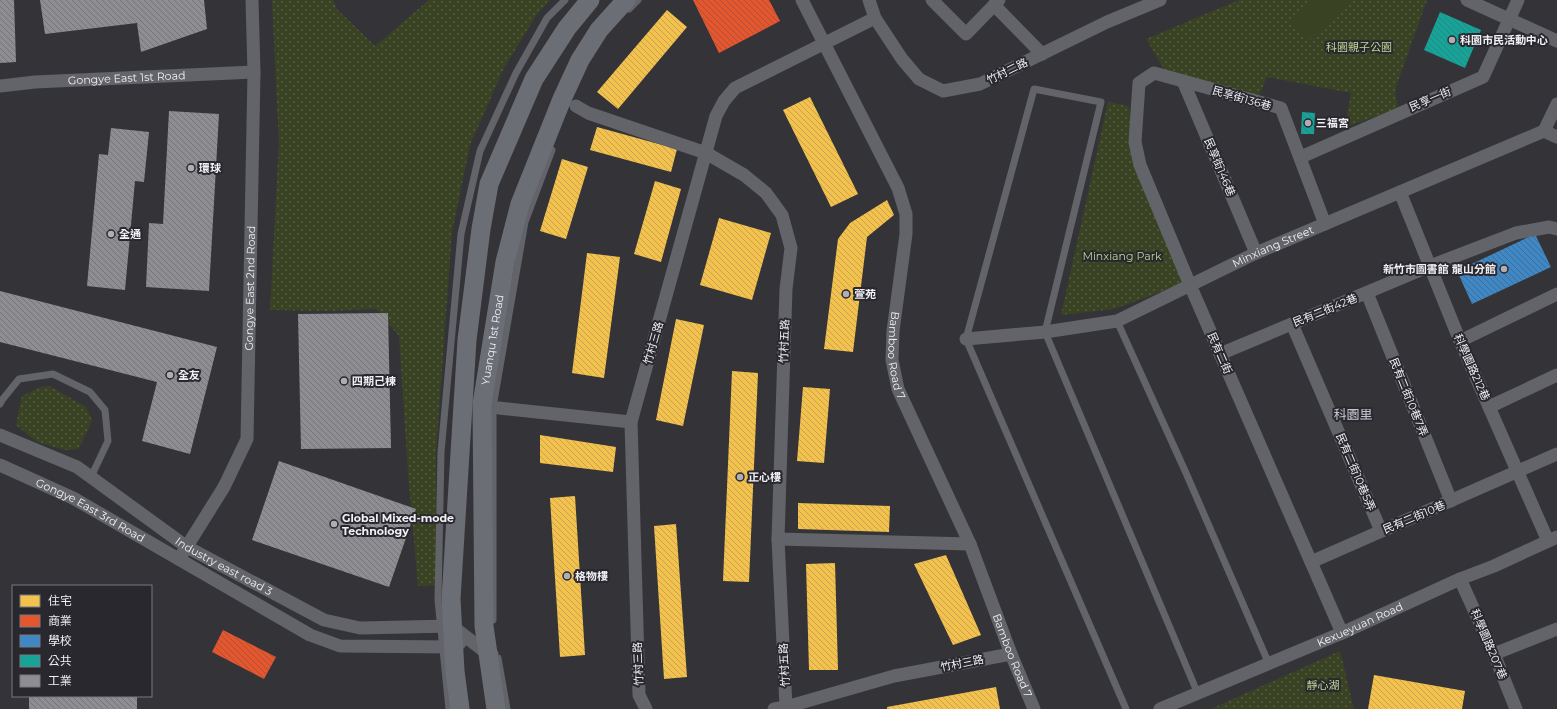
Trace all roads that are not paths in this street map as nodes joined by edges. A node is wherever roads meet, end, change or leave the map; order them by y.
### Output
1 (252, 0) edge
2 (565, 0) edge
3 (590, 0) edge
4 (638, 0) edge
5 (802, 0) edge
6 (869, 0) edge
7 (932, 0) edge
8 (1160, 0) edge
9 (1466, 0) edge
10 (1518, 0) edge
11 (997, 2) edge
12 (1143, 3) edge
13 (624, 8) edge
14 (875, 18) junction
15 (1509, 20) junction
16 (1557, 41) edge
17 (824, 44) junction
18 (595, 51) dead end
19 (1042, 54) junction
20 (254, 72) junction
21 (1154, 73) joint
22 (1183, 81) junction
23 (578, 84) dead end
24 (0, 86) edge
25 (1557, 104) edge
26 (576, 106) dead end
27 (1544, 131) junction
28 (1557, 137) edge
29 (555, 140) dead end
30 (706, 153) junction
31 (1300, 157) junction
32 (1400, 192) junction
33 (1325, 224) junction
34 (1557, 229) edge
35 (1256, 253) junction
36 (1430, 266) junction
37 (1190, 285) junction
38 (1367, 293) junction
39 (1557, 294) edge
40 (1117, 322) junction
41 (1292, 324) junction
42 (1045, 332) junction
43 (966, 338) junction
44 (1460, 341) junction
45 (1220, 354) junction
46 (1557, 375) edge
47 (0, 404) edge
48 (1489, 407) junction
49 (498, 408) dead end
50 (631, 422) junction
51 (0, 435) edge
52 (1557, 454) edge
53 (0, 465) edge
54 (1518, 472) junction
55 (91, 477) junction
56 (1451, 501) junction
57 (1381, 531) junction
58 (778, 539) junction
59 (1552, 539) edge
60 (970, 544) junction
61 (187, 547) junction
62 (179, 558) junction
63 (1311, 562) junction
64 (1460, 579) junction
65 (490, 622) junction
66 (446, 626) junction
67 (355, 627) junction
68 (1557, 629) edge
69 (1342, 633) junction
70 (454, 644) junction
71 (358, 646) junction
72 (494, 652) junction
73 (1011, 654) junction
74 (1494, 654) junction
75 (1269, 664) junction
76 (1198, 694) junction
77 (780, 708) edge
78 (449, 709) edge
79 (460, 709) edge
80 (496, 709) edge
81 (508, 709) edge
82 (646, 709) edge
83 (1034, 709) edge
84 (1126, 709) edge
85 (1160, 709) edge
86 (1516, 709) edge

1 - 20 street, Gongye East 2nd Road
2 - 66 lane, Yuanqu 1st Road
3 - 66 street, Yuanqu 1st Road
4 - 13 lane
5 - 17 street, Bamboo Road 7
6 - 14 street, 竹村二路
7 - 11 street
8 - 12 street, 竹村二路
9 - 15 street
10 - 15 street, 民享一街
11 - 19 street
12 - 19 street, 竹村二路
13 - 65 street, Yuanqu 1st Road
14 - 17 street, 竹村三路
14 - 19 street, 竹村二路
15 - 16 street
15 - 31 street, 民享一街
17 - 30 street, 竹村三路
17 - 60 street, Bamboo Road 7
18 - 23 lane
20 - 24 street, Gongye East 1st Road
20 - 61 street, Gongye East 2nd Road
21 - 22 street, 民享街136巷
21 - 37 street, 民有二街
22 - 31 street, 民享街136巷
22 - 35 street, 民享街146巷
25 - 27 street
26 - 30 street, 竹村五路
27 - 28 street
27 - 32 street, Minxiang Street
29 - 65 lane
30 - 50 street, 竹村三路
30 - 58 street, 竹村五路
31 - 33 street, 民享街136巷
32 - 33 street, Minxiang Street
32 - 36 street, 科學園路212巷
33 - 35 street, Minxiang Street
34 - 36 street, 民有二街42巷
35 - 37 street, Minxiang Street
36 - 38 street, 民有二街42巷
36 - 44 street, 科學園路212巷
37 - 40 street, Minxiang Street
37 - 45 street, 民有二街
38 - 41 street, 民有二街42巷
38 - 56 street, 民有二街10巷7弄
39 - 44 street
40 - 42 street, Minxiang Street
40 - 75 lane
41 - 45 street, 民有二街42巷
41 - 57 street, 民有二街10巷5弄
42 - 43 street, Minxiang Street
42 - 43 lane
42 - 76 lane
43 - 84 lane
44 - 48 street, 科學園路212巷
45 - 63 street, 民有二街
46 - 48 street
47 - 55 lane
48 - 54 street, 科學園路212巷
49 - 50 street
50 - 82 street, 竹村三路
51 - 55 street, Industry east road 3
52 - 54 street, 民有二街10巷
53 - 62 street, Gongye East 3rd Road
54 - 56 street, 民有二街10巷
54 - 59 street, 科學園路212巷
55 - 61 street, Industry east road 3
56 - 57 street, 民有二街10巷
57 - 63 street, 民有二街10巷
58 - 60 street
58 - 77 street, 竹村五路
59 - 64 street, Kexueyuan Road
60 - 73 street, Bamboo Road 7
61 - 62 street, Gongye East 2nd Road
61 - 67 street, Industry east road 3
62 - 71 street, Industry east road 3
63 - 69 street, 民有二街
64 - 69 street, Kexueyuan Road
64 - 74 street, 科學園路207巷
65 - 70 street
65 - 72 street, Yuanqu 1st Road
66 - 67 street, Industry east road 3
66 - 70 street, Yuanqu 1st Road
67 - 71 street
68 - 74 street
69 - 75 street, Kexueyuan Road
70 - 71 street, Industry east road 3
70 - 72 street
70 - 78 lane, Yuanqu 1st Road
70 - 79 street, Yuanqu 1st Road
72 - 80 street, Yuanqu 1st Road
72 - 81 lane
73 - 77 street, 竹村三路
73 - 83 street, Bamboo Road 7
74 - 86 street, 科學園路207巷
75 - 76 street, Kexueyuan Road
76 - 85 street, Kexueyuan Road

